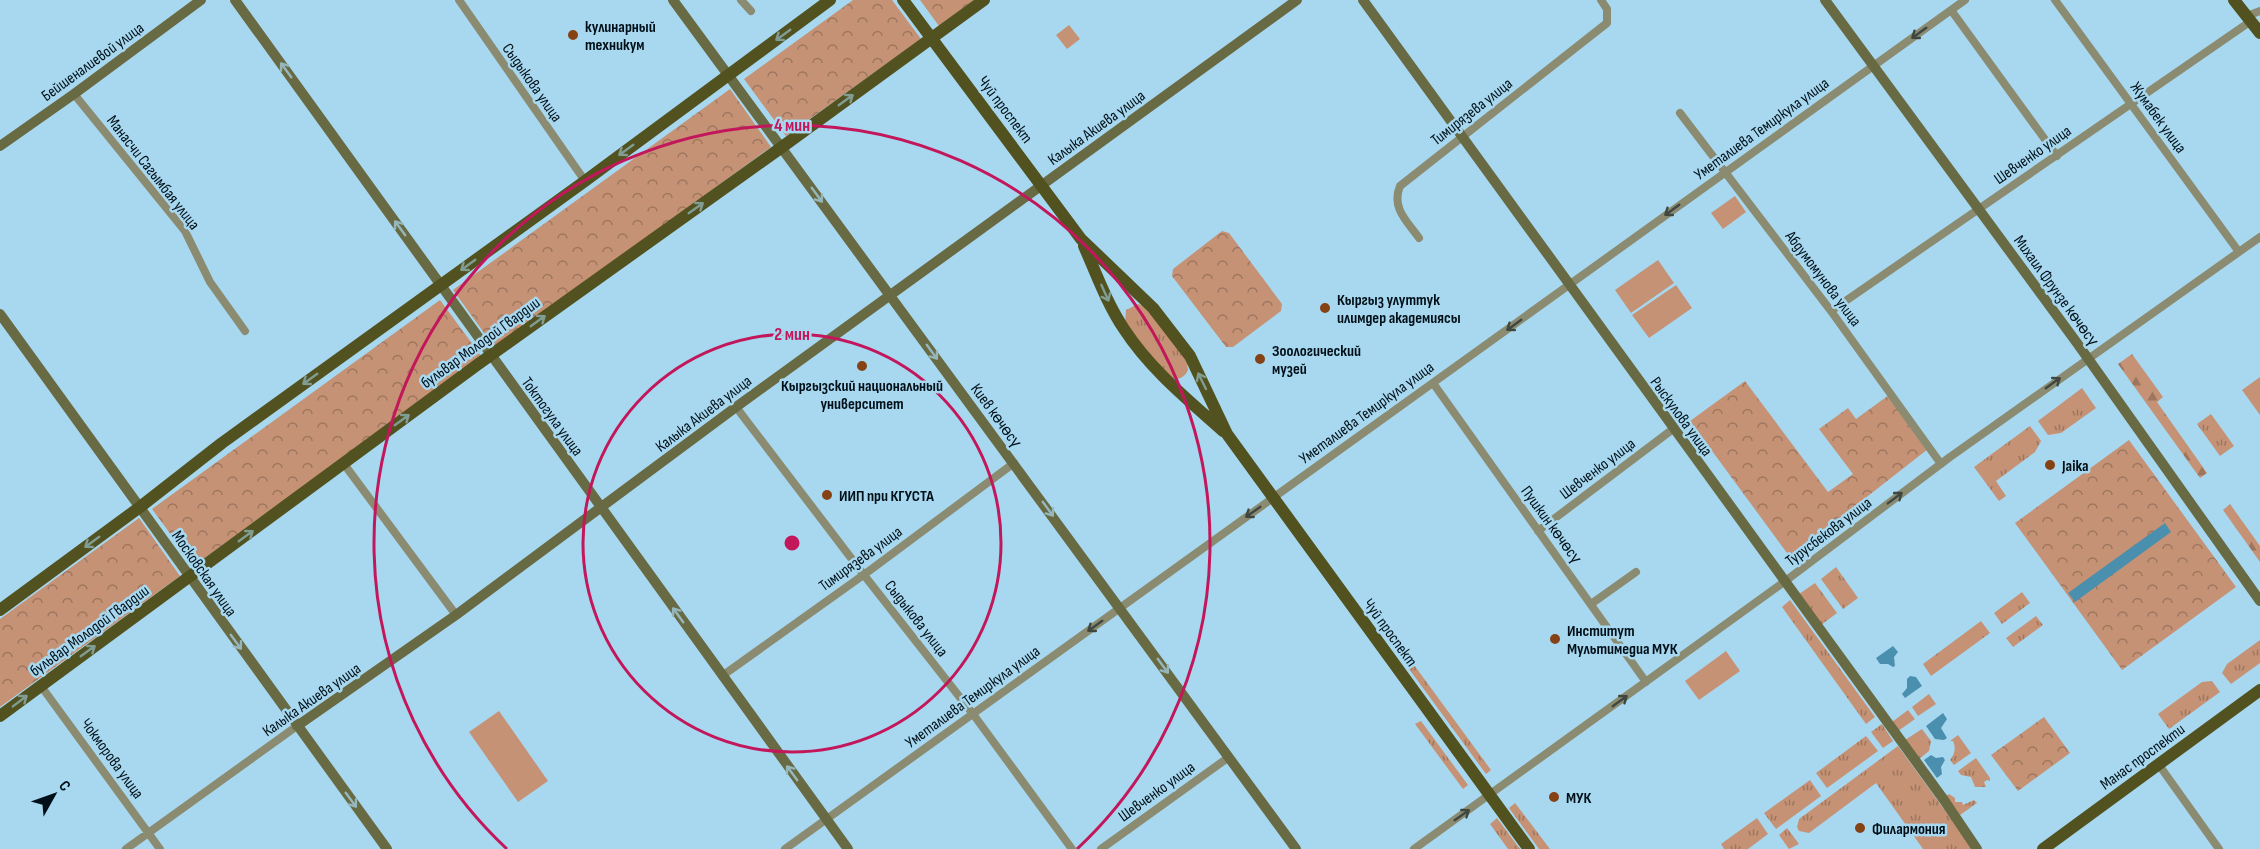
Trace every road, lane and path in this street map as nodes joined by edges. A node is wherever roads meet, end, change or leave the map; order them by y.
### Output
1 (201, 0) edge
2 (235, 0) edge
3 (459, 0) edge
4 (741, 0) edge
5 (830, 0) edge
6 (903, 0) edge
7 (984, 0) edge
8 (1297, 0) edge
9 (1363, 0) edge
10 (1601, 0) edge
11 (1825, 0) edge
12 (1965, 0) edge
13 (2055, 0) edge
14 (2234, 0) edge
15 (678, 2) edge
16 (1951, 10) junction
17 (751, 11) dead end
18 (2260, 11) edge
19 (2249, 19) junction
20 (2260, 33) edge
21 (931, 38) junction
22 (1873, 66) junction
23 (729, 75) junction
24 (74, 94) junction
25 (2130, 105) junction
26 (1680, 113) dead end
27 (1462, 136) junction
28 (0, 146) edge
29 (782, 147) junction
30 (2056, 156) junction
31 (1725, 171) junction
32 (585, 181) junction
33 (1041, 184) junction
34 (1978, 209) junction
35 (2260, 237) edge
36 (1419, 238) dead end
37 (1081, 239) junction
38 (2239, 252) junction
39 (440, 285) junction
40 (1569, 285) junction
41 (890, 294) junction
42 (1831, 311) junction
43 (0, 314) edge
44 (245, 331) dead end
45 (490, 356) junction
46 (2088, 358) junction
47 (1433, 383) junction
48 (736, 406) junction
49 (1673, 429) junction
50 (1227, 434) junction
51 (344, 464) junction
52 (1014, 464) junction
53 (1941, 464) junction
54 (1273, 498) junction
55 (140, 507) junction
56 (601, 508) junction
57 (1538, 531) junction
58 (1636, 572) dead end
59 (864, 575) junction
60 (191, 577) junction
61 (1784, 582) junction
62 (2260, 601) edge
63 (1591, 604) junction
64 (1120, 608) junction
65 (0, 610) edge
66 (456, 615) junction
67 (722, 676) junction
68 (1646, 682) junction
69 (41, 686) junction
70 (2260, 690) edge
71 (974, 714) junction
72 (0, 716) edge
73 (297, 726) junction
74 (1229, 758) junction
75 (2159, 765) junction
76 (1490, 796) junction
77 (827, 820) junction
78 (148, 833) junction
79 (126, 849) edge
80 (160, 849) edge
81 (387, 849) edge
82 (785, 849) edge
83 (848, 849) edge
84 (1072, 849) edge
85 (1101, 849) edge
86 (1296, 849) edge
87 (1414, 849) edge
88 (1529, 849) edge
89 (1977, 849) edge
90 (2043, 849) edge
91 (2219, 849) edge

1 - 24 main road, Бейшеналиевой улица
39 -> 2 main road, Токтогула улица
3 - 32 street, Сыдыкова улица
4 - 17 street
5 -> 23 main road
6 - 21 main road, Чуй проспект
7 - 21 main road, бульвар Молодой Гвардии
8 - 33 main road, Калыка Акиева улица
9 - 27 main road, Рыскулова улица
10 - 27 street, Тимирязева улица
11 - 22 main road, Михаил Фрунзе көчөсү
12 - 16 street, Уметалиева Темиркула улица
13 - 25 street, Жумабек улица
14 - 19 main road
15 - 23 main road, Киев көчөсү
16 -> 22 street, Уметалиева Темиркула улица
16 - 30 street
18 - 19 street, Шевченко улица
19 - 20 main road
19 - 25 street, Шевченко улица
29 -> 21 main road, бульвар Молодой Гвардии
21 - 33 main road, Чуй проспект
22 - 31 street, Уметалиева Темиркула улица
22 - 34 main road, Михаил Фрунзе көчөсү
23 - 29 main road, Киев көчөсү
23 -> 32 main road
24 - 28 main road, Бейшеналиевой улица
24 - 44 street, Манасчи Сагымбая улица
25 - 30 street, Шевченко улица
25 - 38 street, Жумабек улица
26 - 31 street, Абдумомунова улица
27 - 36 street, Тимирязева улица
27 - 40 main road, Рыскулова улица
29 -> 41 main road, Киев көчөсү
45 -> 29 main road, бульвар Молодой Гвардии
30 - 34 street, Шевченко улица
31 -> 40 street, Уметалиева Темиркула улица
31 - 42 street, Абдумомунова улица
32 -> 39 main road
33 - 37 main road, Чуй проспект
33 - 41 main road, Калыка Акиева улица
34 - 42 street, Шевченко улица
34 - 46 main road, Михаил Фрунзе көчөсү
35 - 38 street, Турусбекова улица
50 -> 37 main road, Чуй проспект
37 -> 50 main road, Чуй проспект
38 - 46 street, Турусбекова улица
39 - 45 main road, Токтогула улица
39 -> 55 main road
40 -> 47 street, Уметалиева Темиркула улица
40 - 49 main road, Рыскулова улица
41 - 48 main road, Калыка Акиева улица
41 -> 52 main road, Киев көчөсү
42 - 53 street, Абдумомунова улица
43 - 55 main road, Московская улица
51 -> 45 main road, бульвар Молодой Гвардии
45 - 56 main road, Токтогула улица
53 -> 46 street, Турусбекова улица
46 - 62 main road, Михаил Фрунзе көчөсү
47 - 54 street, Уметалиева Темиркула улица
47 - 57 street, Пушкин көчөсү
48 - 56 main road, Калыка Акиева улица
48 - 59 street, Сыдыкова улица
49 - 57 street, Шевченко улица
49 - 61 main road, Рыскулова улица
50 - 54 main road, Чуй проспект
60 -> 51 main road, бульвар Молодой Гвардии
51 - 66 street
52 - 59 street, Тимирязева улица
52 -> 64 main road, Киев көчөсү
61 -> 53 street, Турусбекова улица
54 -> 64 street, Уметалиева Темиркула улица
54 - 76 main road, Чуй проспект
55 - 60 main road, Московская улица
55 -> 65 main road
56 - 66 main road, Калыка Акиева улица
67 -> 56 main road, Токтогула улица
57 - 63 street, Пушкин көчөсү
58 - 63 street
59 - 67 street, Тимирязева улица
59 - 71 street, Сыдыкова улица
69 -> 60 main road, бульвар Молодой Гвардии
60 -> 73 main road, Московская улица
61 - 68 street, Турусбекова улица
61 - 89 main road, Рыскулова улица
63 - 68 street, Пушкин көчөсү
64 -> 71 street, Уметалиева Темиркула улица
64 -> 74 main road, Киев көчөсү
66 - 73 main road, Калыка Акиева улица
77 -> 67 main road, Токтогула улица
76 -> 68 street, Турусбекова улица
72 -> 69 main road, бульвар Молодой Гвардии
69 - 78 street, Чокморова улица
70 - 75 main road, Манас проспекти
71 - 77 street, Уметалиева Темиркула улица
71 - 84 street, Сыдыкова улица
73 - 78 street, Калыка Акиева улица
73 -> 81 main road, Московская улица
74 - 85 street, Шевченко улица
74 - 86 main road, Киев көчөсү
75 - 90 main road, Манас проспекти
75 - 91 street
87 -> 76 street, Турусбекова улица
76 - 88 main road, Чуй проспект
77 - 82 street, Уметалиева Темиркула улица
77 - 83 main road, Токтогула улица
78 - 79 street, Калыка Акиева улица
78 - 80 street, Чокморова улица

